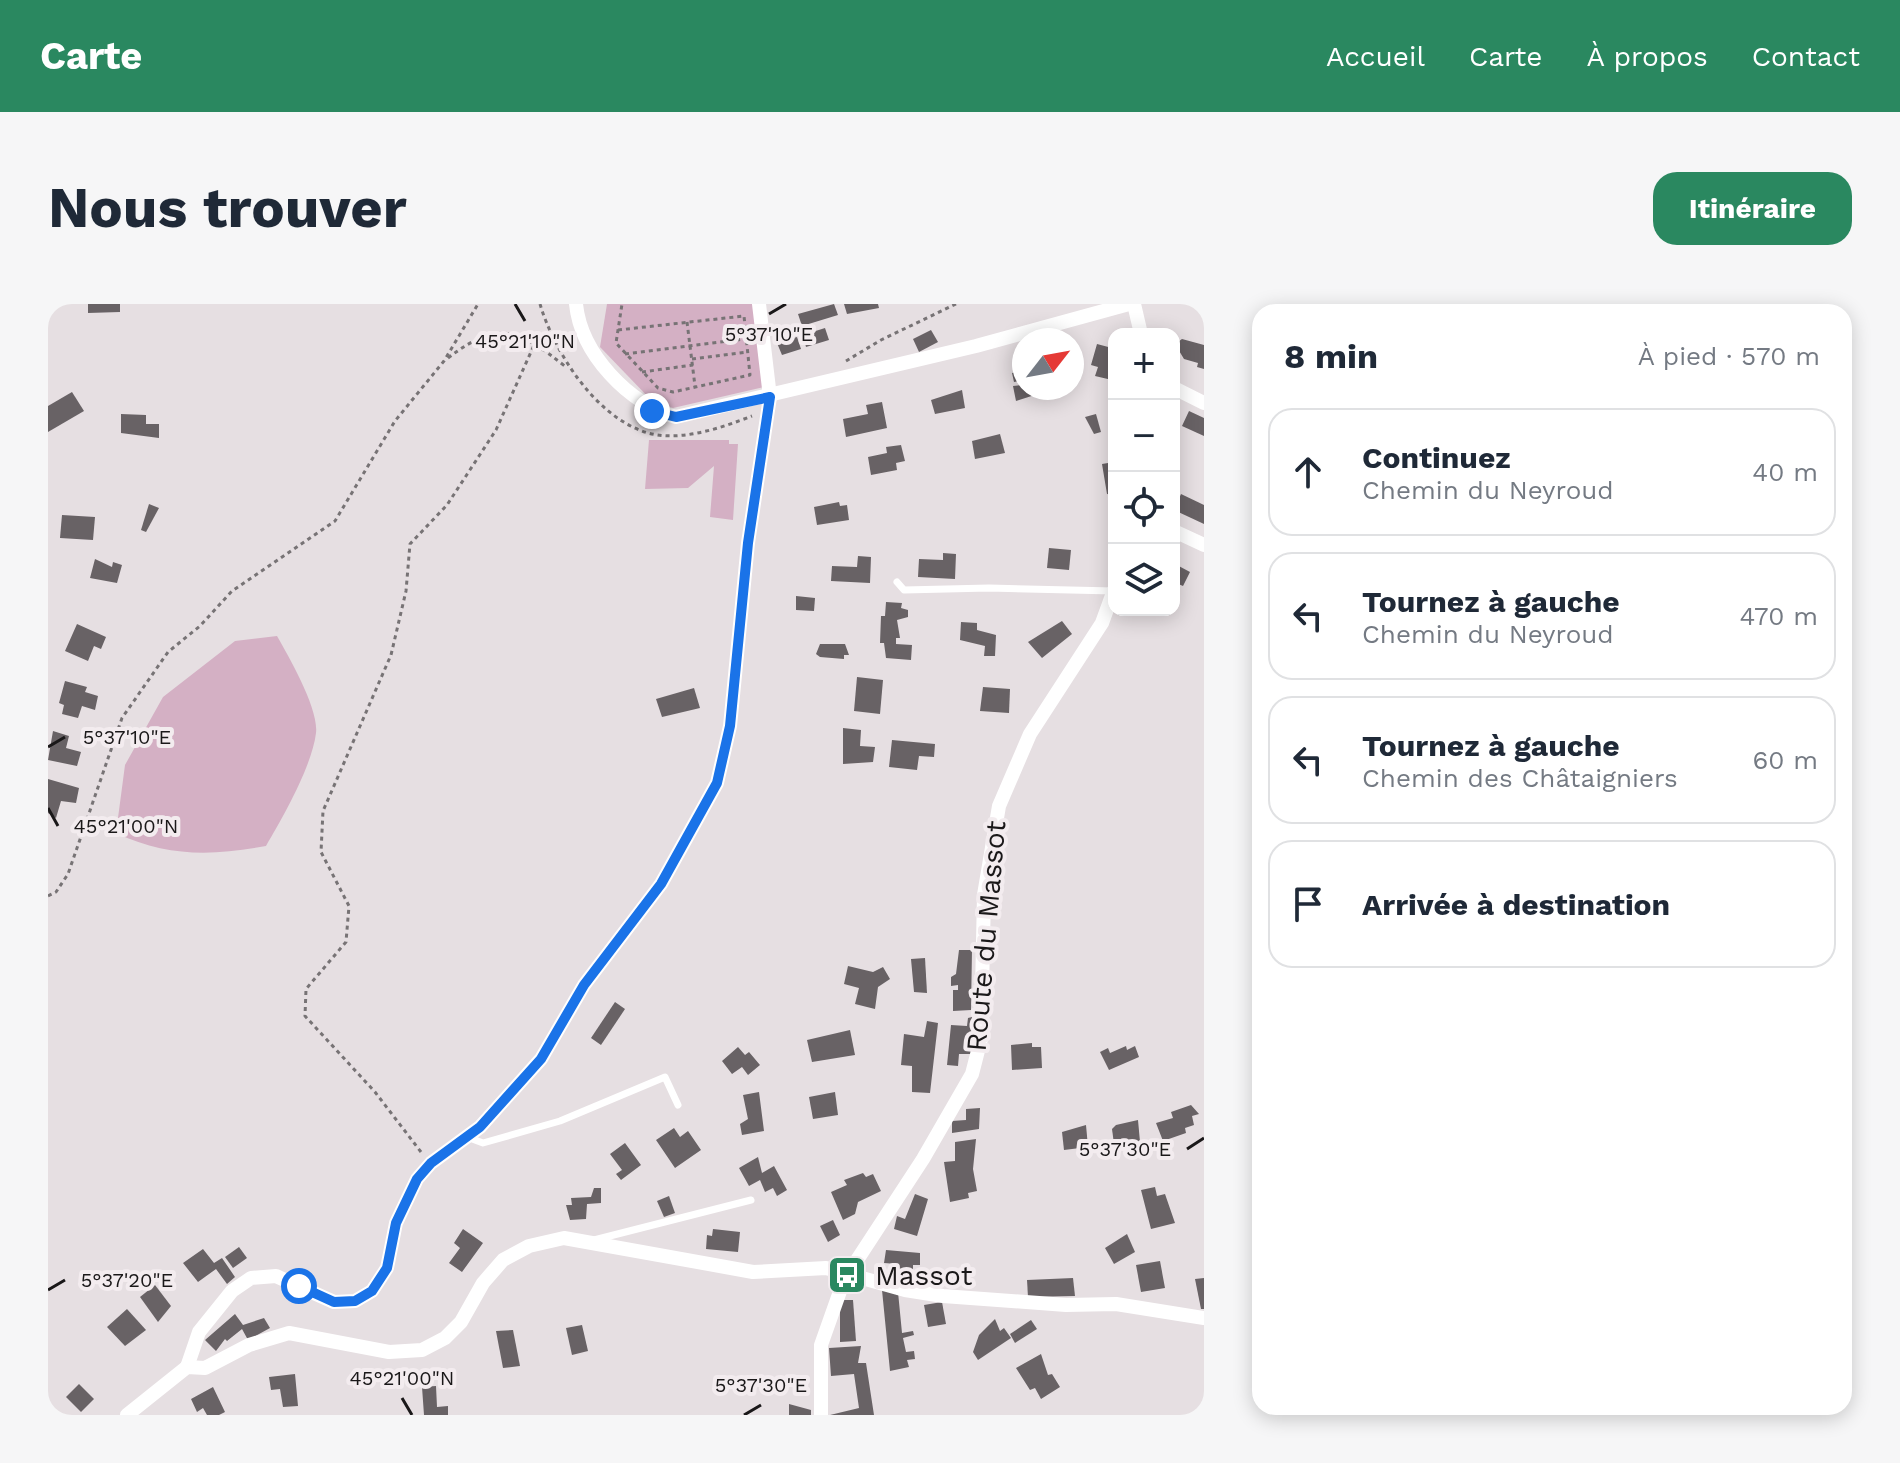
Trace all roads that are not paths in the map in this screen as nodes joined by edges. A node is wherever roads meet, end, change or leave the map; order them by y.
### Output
1 (576, 304) edge
2 (759, 304) edge
3 (1132, 304) edge
4 (1139, 328) edge
5 (1180, 391) edge
6 (770, 397) junction
7 (1204, 403) edge
8 (1180, 534) edge
9 (1204, 545) edge
10 (897, 582) dead end
11 (1108, 591) edge
12 (1108, 607) edge
13 (678, 1105) dead end
14 (467, 1137) junction
15 (751, 1200) dead end
16 (588, 1243) junction
17 (847, 1275) junction
18 (1204, 1318) edge
19 (187, 1367) junction
20 (163, 1386) junction
21 (127, 1415) edge
22 (145, 1415) edge
23 (821, 1415) edge

1 - 6 street
2 - 6 street
3 - 4 street
3 - 6 street
5 - 7 street
6 - 14 street
8 - 9 street
10 - 11 lane
12 - 17 street, Route du Massot
13 - 14 lane
14 - 19 street
15 - 16 lane
16 - 17 street
16 - 19 street
17 - 18 street
17 - 23 street, Route du Massot
19 - 20 street
20 - 21 street
20 - 22 street

